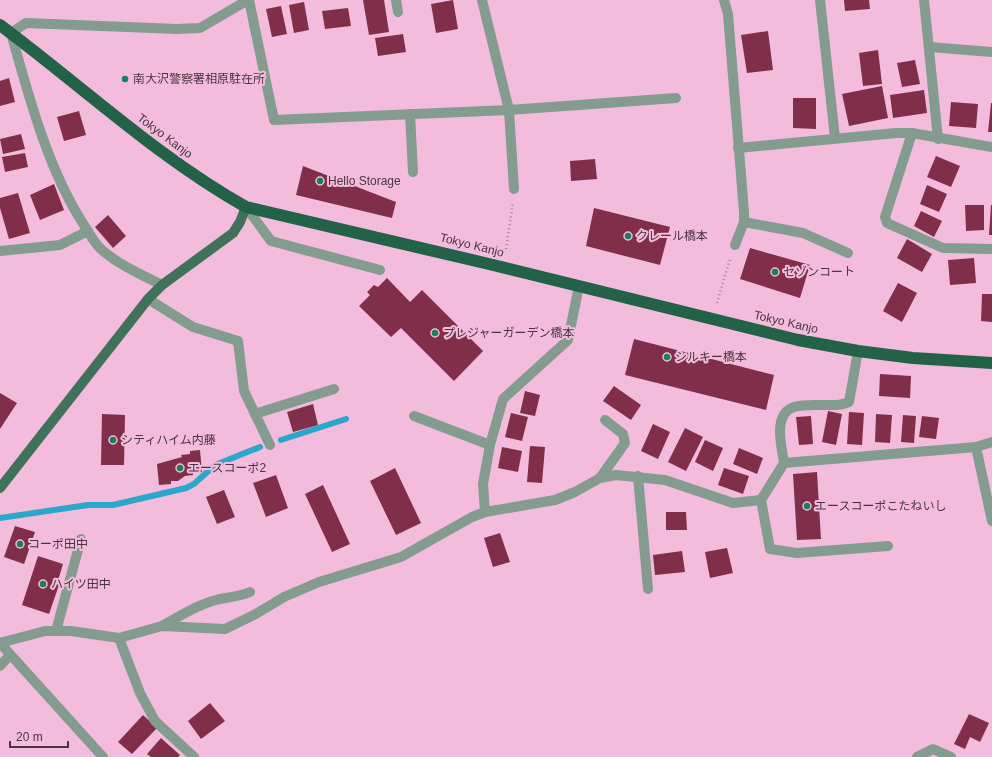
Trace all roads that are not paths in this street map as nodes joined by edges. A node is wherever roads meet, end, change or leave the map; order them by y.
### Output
1 (249, 0) edge
2 (396, 0) edge
3 (482, 0) edge
4 (724, 0) edge
5 (820, 0) edge
6 (924, 0) edge
7 (398, 12) dead end
8 (0, 25) edge
9 (12, 34) junction
10 (928, 47) junction
11 (992, 52) edge
12 (676, 98) dead end
13 (509, 110) junction
14 (410, 114) junction
15 (912, 133) junction
16 (835, 138) junction
17 (938, 139) junction
18 (992, 147) edge
19 (738, 148) junction
20 (414, 172) dead end
21 (514, 192) road end
22 (246, 207) junction
23 (744, 222) junction
24 (88, 231) junction
25 (735, 245) road end
26 (992, 249) edge
27 (0, 251) edge
28 (848, 253) dead end
29 (380, 270) dead end
30 (162, 285) junction
31 (579, 286) junction
32 (148, 299) junction
33 (858, 351) junction
34 (992, 363) edge
35 (334, 389) dead end
36 (255, 414) junction
37 (414, 416) dead end
38 (605, 420) dead end
39 (992, 442) edge
40 (490, 445) junction
41 (270, 446) dead end
42 (976, 447) junction
43 (784, 464) junction
44 (638, 476) junction
45 (600, 478) junction
46 (0, 488) edge
47 (761, 500) junction
48 (485, 512) junction
49 (992, 521) edge
50 (81, 539) dead end
51 (888, 546) dead end
52 (648, 589) dead end
53 (250, 592) dead end
54 (162, 626) junction
55 (56, 631) junction
56 (119, 638) junction
57 (0, 643) edge
58 (10, 655) junction
59 (0, 666) edge
60 (94, 753) edge
61 (103, 757) edge
62 (194, 757) edge
63 (917, 757) edge
64 (951, 757) edge

1 - 9 street
1 - 14 street
2 - 7 street
3 - 13 street
4 - 19 street
5 - 16 street
6 - 10 street
8 - 9 highway, Tokyo Kanjo
9 - 22 highway, Tokyo Kanjo
9 - 24 street
10 - 11 street
10 - 17 street
12 - 13 street
13 - 14 street
13 - 21 street
14 - 20 street
15 - 16 street
15 - 17 street
15 - 26 street
16 - 19 street
17 - 18 street
19 - 23 street
22 - 29 street
22 - 30 main road
22 - 31 highway, Tokyo Kanjo
23 - 25 street
23 - 28 street
24 - 27 street
24 - 30 street
30 - 32 main road
31 - 33 highway, Tokyo Kanjo
31 - 40 street
32 - 36 street
32 - 46 main road
33 - 34 highway, Tokyo Kanjo
33 - 43 street
35 - 36 street
36 - 41 street
37 - 40 street
38 - 45 street
39 - 42 street
40 - 48 street
42 - 43 street
42 - 49 street
43 - 47 street
44 - 45 street
44 - 47 street
44 - 52 street
45 - 48 street
47 - 51 street
48 - 54 street
50 - 55 street
53 - 54 street
54 - 56 street
55 - 56 street
55 - 57 street
56 - 62 street
57 - 58 street
58 - 59 street
58 - 60 street
60 - 61 street
63 - 64 street

